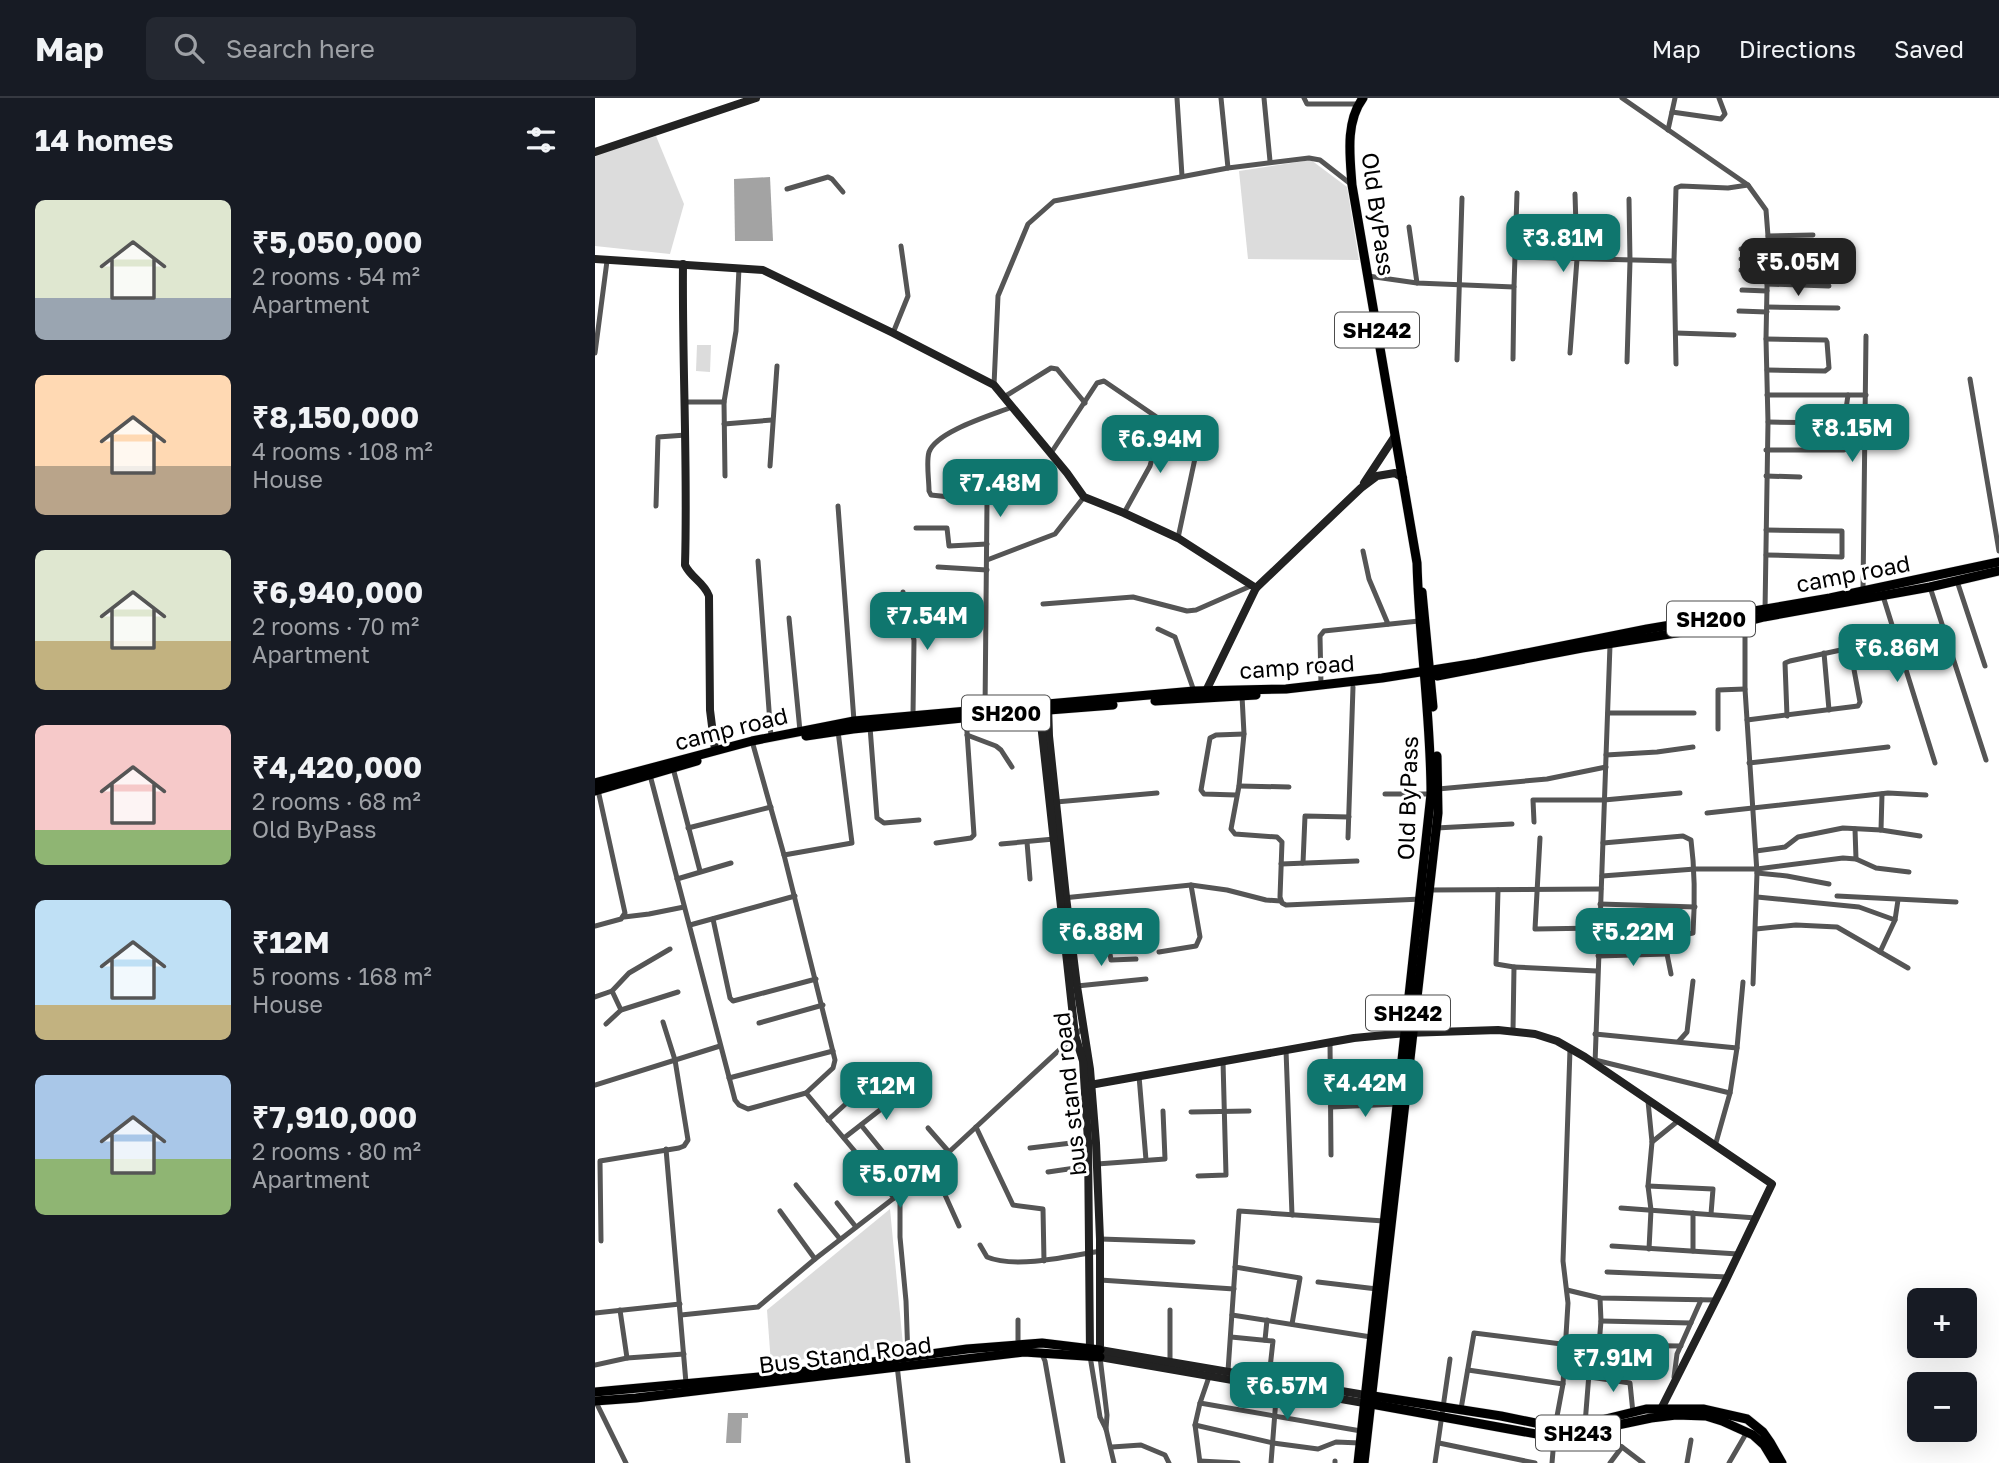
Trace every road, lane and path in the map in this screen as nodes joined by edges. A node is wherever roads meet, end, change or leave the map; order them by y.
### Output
1 (756, 98) edge
2 (1177, 98) edge
3 (1221, 98) edge
4 (1264, 98) edge
5 (1304, 98) edge
6 (1622, 98) edge
7 (1675, 98) edge
8 (1719, 98) edge
9 (1360, 101) edge
10 (1672, 112) junction
11 (1668, 130) junction
12 (595, 152) edge
13 (1270, 162) junction
14 (1228, 168) junction
15 (1182, 176) junction
16 (1352, 185) junction
17 (1748, 185) junction
18 (787, 190) dead end
19 (843, 192) dead end
20 (1517, 193) dead end
21 (1575, 194) dead end
22 (1462, 198) dead end
23 (1629, 199) dead end
24 (1409, 227) dead end
25 (1813, 235) dead end
26 (1769, 236) junction
27 (901, 246) dead end
28 (1741, 248) dead end
29 (1768, 249) junction
30 (1516, 257) junction
31 (595, 259) edge
32 (1577, 259) junction
33 (1741, 259) dead end
34 (1767, 260) junction
35 (607, 261) junction
36 (1630, 261) junction
37 (1674, 261) junction
38 (1833, 261) dead end
39 (683, 264) junction
40 (739, 268) junction
41 (1741, 270) dead end
42 (1767, 271) junction
43 (1368, 276) junction
44 (1417, 283) junction
45 (1459, 285) junction
46 (1829, 286) dead end
47 (1514, 287) junction
48 (1767, 287) junction
49 (1742, 290) dead end
50 (1838, 308) dead end
51 (1767, 309) junction
52 (1739, 311) dead end
53 (1676, 332) junction
54 (893, 333) junction
55 (1734, 335) dead end
56 (1866, 336) dead end
57 (1766, 339) junction
58 (1570, 353) dead end
59 (595, 354) edge
60 (1513, 359) dead end
61 (1457, 360) dead end
62 (1627, 362) dead end
63 (1676, 364) dead end
64 (777, 366) dead end
65 (1767, 370) junction
66 (1970, 379) dead end
67 (994, 385) junction
68 (1767, 395) junction
69 (1848, 395) junction
70 (1866, 395) junction
71 (1004, 397) junction
72 (685, 402) junction
73 (724, 402) junction
74 (1085, 403) junction
75 (1012, 407) junction
76 (772, 420) junction
77 (1162, 422) junction
78 (1768, 422) junction
79 (1845, 423) junction
80 (724, 424) junction
81 (686, 435) junction
82 (1395, 436) junction
83 (1766, 450) junction
84 (1051, 453) junction
85 (770, 466) dead end
86 (725, 476) dead end
87 (1766, 476) junction
88 (1800, 477) dead end
89 (1403, 478) junction
90 (1361, 488) junction
91 (1010, 493) dead end
92 (1084, 497) junction
93 (987, 501) junction
94 (656, 506) dead end
95 (838, 506) dead end
96 (1124, 513) junction
97 (916, 528) dead end
98 (1766, 530) junction
99 (1178, 538) junction
100 (987, 544) junction
101 (1363, 551) dead end
102 (1999, 551) edge
103 (1766, 555) junction
104 (987, 560) junction
105 (758, 561) dead end
106 (1999, 562) edge
107 (1417, 563) junction
108 (938, 567) dead end
109 (987, 570) junction
110 (1999, 571) edge
111 (1957, 581) junction
112 (1255, 586) junction
113 (1930, 587) junction
114 (1863, 591) junction
115 (903, 592) dead end
116 (1883, 596) junction
117 (1043, 604) dead end
118 (1764, 613) junction
119 (789, 618) dead end
120 (1745, 618) junction
121 (1419, 621) junction
122 (1388, 624) junction
123 (1158, 629) dead end
124 (1868, 642) dead end
125 (1610, 645) junction
126 (1850, 648) junction
127 (1824, 653) junction
128 (1985, 666) dead end
129 (1427, 675) junction
130 (1321, 685) junction
131 (1353, 687) junction
132 (1745, 689) junction
133 (1194, 691) junction
134 (1204, 694) junction
135 (1242, 696) junction
136 (1044, 707) junction
137 (1829, 710) junction
138 (985, 712) junction
139 (1608, 713) junction
140 (1693, 713) dead end
141 (913, 715) junction
142 (1787, 716) junction
143 (966, 717) junction
144 (1747, 720) junction
145 (854, 721) junction
146 (870, 727) junction
147 (838, 728) junction
148 (1718, 729) dead end
149 (800, 731) junction
150 (1244, 734) junction
151 (967, 735) junction
152 (771, 737) junction
153 (753, 744) junction
154 (1693, 747) dead end
155 (1888, 747) dead end
156 (715, 750) junction
157 (1607, 755) junction
158 (1986, 760) dead end
159 (1935, 763) dead end
160 (1749, 764) junction
161 (1012, 767) dead end
162 (1606, 767) junction
163 (673, 768) junction
164 (650, 775) junction
165 (1239, 786) junction
166 (1289, 787) dead end
167 (596, 788) edge
168 (1435, 792) junction
169 (1157, 793) dead end
170 (1680, 793) dead end
171 (1385, 794) dead end
172 (1882, 794) junction
173 (1236, 795) junction
174 (1927, 795) dead end
175 (1604, 800) junction
176 (1053, 802) junction
177 (771, 807) junction
178 (1753, 810) junction
179 (1707, 813) dead end
180 (1349, 817) junction
181 (919, 820) dead end
182 (1534, 822) dead end
183 (1512, 824) dead end
184 (688, 828) junction
185 (1436, 828) junction
186 (1855, 829) junction
187 (1881, 830) junction
188 (1920, 836) dead end
189 (1347, 838) dead end
190 (1540, 838) dead end
191 (1053, 839) junction
192 (1027, 842) junction
193 (936, 843) dead end
194 (1603, 843) junction
195 (1002, 844) dead end
196 (1756, 850) junction
197 (784, 855) junction
198 (1856, 859) junction
199 (1357, 860) dead end
200 (731, 863) dead end
201 (1303, 863) junction
202 (1282, 864) junction
203 (1695, 869) junction
204 (700, 871) junction
205 (1757, 871) junction
206 (1909, 872) dead end
207 (1602, 876) junction
208 (677, 878) junction
209 (1030, 879) dead end
210 (1829, 884) dead end
211 (1191, 886) junction
212 (1537, 889) junction
213 (1601, 889) junction
214 (1498, 890) junction
215 (1425, 895) junction
216 (795, 896) junction
217 (1837, 896) dead end
218 (1063, 898) junction
219 (1757, 898) junction
220 (1898, 900) junction
221 (1280, 901) junction
222 (1956, 902) dead end
223 (1600, 904) junction
224 (684, 907) junction
225 (1695, 907) junction
226 (624, 917) junction
227 (713, 919) junction
228 (1895, 920) junction
229 (690, 925) junction
230 (595, 926) edge
231 (1599, 928) junction
232 (1756, 929) junction
233 (1688, 934) dead end
234 (1072, 946) junction
235 (670, 949) dead end
236 (1159, 952) dead end
237 (1880, 952) junction
238 (1667, 954) junction
239 (1598, 956) junction
240 (1136, 959) dead end
241 (1514, 967) junction
242 (1907, 968) dead end
243 (1597, 971) junction
244 (1671, 974) dead end
245 (816, 979) junction
246 (1146, 979) dead end
247 (1693, 981) dead end
248 (1743, 982) dead end
249 (1753, 984) dead end
250 (1077, 986) junction
251 (612, 991) junction
252 (678, 992) dead end
253 (595, 997) edge
254 (823, 1005) junction
255 (621, 1010) junction
256 (663, 1022) dead end
257 (759, 1023) dead end
258 (606, 1024) dead end
259 (1083, 1028) junction
260 (1513, 1031) junction
261 (1410, 1033) junction
262 (1595, 1034) junction
263 (1075, 1035) junction
264 (1679, 1041) junction
265 (1330, 1042) junction
266 (720, 1046) junction
267 (1737, 1048) junction
268 (1570, 1049) junction
269 (1286, 1050) junction
270 (833, 1051) junction
271 (675, 1060) junction
272 (1223, 1061) junction
273 (1595, 1062) junction
274 (1139, 1076) junction
275 (729, 1078) junction
276 (595, 1085) edge
277 (912, 1085) dead end
278 (1090, 1085) junction
279 (861, 1090) dead end
280 (806, 1093) junction
281 (1730, 1093) junction
282 (1648, 1101) junction
283 (1398, 1104) junction
284 (1331, 1107) junction
285 (1163, 1111) dead end
286 (1249, 1111) dead end
287 (1191, 1112) dead end
288 (1224, 1112) junction
289 (828, 1120) junction
290 (1678, 1121) junction
291 (1398, 1123) junction
292 (861, 1125) junction
293 (977, 1126) junction
294 (928, 1128) dead end
295 (844, 1138) junction
296 (1088, 1141) junction
297 (1652, 1142) junction
298 (1715, 1146) junction
299 (1030, 1148) dead end
300 (666, 1149) junction
301 (949, 1152) junction
302 (1331, 1155) dead end
303 (1146, 1160) junction
304 (1093, 1165) junction
305 (932, 1166) junction
306 (1048, 1172) dead end
307 (1198, 1176) dead end
308 (909, 1184) junction
309 (796, 1185) dead end
310 (1648, 1186) junction
311 (897, 1196) junction
312 (837, 1203) dead end
313 (1621, 1208) dead end
314 (1651, 1210) junction
315 (780, 1211) dead end
316 (1693, 1213) junction
317 (1711, 1214) junction
318 (1292, 1215) junction
319 (1756, 1218) junction
320 (1384, 1221) junction
321 (959, 1226) dead end
322 (856, 1227) junction
323 (840, 1239) junction
324 (1100, 1239) junction
325 (601, 1241) dead end
326 (1193, 1242) dead end
327 (980, 1245) dead end
328 (1612, 1246) dead end
329 (1649, 1249) junction
330 (1100, 1251) junction
331 (1693, 1251) junction
332 (1089, 1253) junction
333 (1739, 1254) junction
334 (815, 1259) junction
335 (1044, 1261) junction
336 (1235, 1267) junction
337 (1608, 1272) dead end
338 (1728, 1277) junction
339 (1100, 1280) junction
340 (1318, 1282) dead end
341 (1234, 1289) junction
342 (1377, 1289) junction
343 (1567, 1290) junction
344 (1599, 1298) junction
345 (1691, 1299) junction
346 (1701, 1300) junction
347 (1716, 1300) junction
348 (680, 1304) junction
349 (620, 1310) junction
350 (1170, 1310) dead end
351 (595, 1313) edge
352 (681, 1315) junction
353 (1232, 1315) junction
354 (1018, 1320) dead end
355 (1267, 1320) junction
356 (1692, 1320) junction
357 (1601, 1321) junction
358 (1292, 1324) junction
359 (1231, 1336) junction
360 (1371, 1337) junction
361 (1265, 1340) junction
362 (1018, 1345) junction
363 (1566, 1346) junction
364 (1681, 1346) junction
365 (1596, 1347) junction
366 (1041, 1352) junction
367 (1095, 1353) junction
368 (684, 1354) junction
369 (627, 1358) junction
370 (1450, 1359) dead end
371 (909, 1361) junction
372 (1170, 1361) junction
373 (1590, 1361) junction
374 (897, 1363) junction
375 (595, 1365) edge
376 (1631, 1365) junction
377 (1652, 1368) dead end
378 (1229, 1370) junction
379 (1468, 1370) junction
380 (1211, 1372) junction
381 (1590, 1377) junction
382 (1275, 1381) junction
383 (1630, 1383) junction
384 (687, 1384) junction
385 (1563, 1384) junction
386 (1673, 1384) junction
387 (595, 1392) edge
388 (1368, 1399) junction
389 (595, 1401) edge
390 (1200, 1403) junction
391 (1461, 1409) junction
392 (1661, 1409) junction
393 (1443, 1411) junction
394 (1633, 1413) junction
395 (1275, 1416) junction
396 (1195, 1425) junction
397 (1750, 1427) junction
398 (1587, 1428) junction
399 (1106, 1429) junction
400 (1361, 1431) junction
401 (1554, 1432) junction
402 (1691, 1440) dead end
403 (1273, 1443) junction
404 (1360, 1443) junction
405 (1439, 1443) junction
406 (1112, 1447) junction
407 (1622, 1447) junction
408 (1200, 1462) edge
409 (626, 1463) edge
410 (908, 1463) edge
411 (1063, 1463) edge
412 (1114, 1463) edge
413 (1169, 1463) edge
414 (1238, 1463) edge
415 (1271, 1463) edge
416 (1358, 1463) edge
417 (1364, 1463) edge
418 (1436, 1463) edge
419 (1535, 1463) edge
420 (1552, 1463) edge
421 (1610, 1463) edge
422 (1643, 1463) edge
423 (1687, 1463) edge
424 (1729, 1463) edge
425 (1775, 1463) edge
426 (1781, 1463) edge

1 - 12 street
2 - 15 street
3 - 14 street
4 - 13 street
5 - 9 street
6 - 11 street
7 - 10 street
8 - 10 street
9 - 16 main road, Old ByPass / SH242
10 - 11 street
11 - 17 street
13 - 14 street
13 - 16 street
14 - 15 street
15 - 67 street
16 - 43 main road, Old ByPass / SH242
17 - 26 street
17 - 37 street
18 - 19 street
20 - 30 street
21 - 32 street
22 - 45 street
23 - 36 street
24 - 44 street
25 - 26 street
26 - 29 street
27 - 54 street
28 - 29 street
29 - 34 street
30 - 32 street
30 - 47 street
31 - 35 street
32 - 36 street
32 - 58 street
33 - 34 street
34 - 38 street
34 - 42 street
35 - 39 street
35 - 59 street
36 - 37 street
36 - 62 street
37 - 53 street
39 - 40 street
39 - 72 street
40 - 54 street
40 - 73 street
41 - 42 street
42 - 48 street
43 - 44 street
43 - 82 main road, Old ByPass / SH242
44 - 45 street
45 - 47 street
45 - 61 street
46 - 48 street
47 - 60 street
48 - 49 street
48 - 51 street
50 - 51 street
51 - 52 street
51 - 57 street
53 - 55 street
53 - 63 street
54 - 67 street
56 - 70 street
57 - 65 street
57 - 65 street
64 - 76 street
65 - 68 street
66 - 102 street
67 - 71 street
68 - 69 street
68 - 78 street
69 - 70 street
69 - 79 street
70 - 114 street
71 - 74 street
71 - 75 street
72 - 73 street
72 - 81 street
73 - 80 street
74 - 77 street
74 - 84 street
75 - 84 street
75 - 93 street
76 - 80 street
76 - 85 street
77 - 96 street
77 - 99 street
78 - 79 street
78 - 83 street
79 - 83 street
80 - 86 street
81 - 94 street
81 - 156 street
82 - 89 main road, Old ByPass / SH242
82 - 90 street
83 - 87 street
84 - 92 street
87 - 88 street
87 - 98 street
89 - 90 street
89 - 107 main road, Old ByPass / SH242
90 - 112 street
91 - 93 street
92 - 96 street
92 - 104 street
93 - 100 street
95 - 145 street
96 - 99 street
97 - 100 street
98 - 103 street
98 - 103 street
99 - 112 street
100 - 104 street
101 - 122 street
103 - 118 street
104 - 109 street
105 - 152 street
106 - 114 main road, camp road / SH200
107 - 121 main road, Old ByPass / SH242
107 - 129 main road
108 - 109 street
109 - 138 street
110 - 111 main road, camp road / SH200
111 - 113 main road, camp road / SH200
111 - 128 street
112 - 117 street
112 - 134 street
113 - 116 main road, camp road / SH200
113 - 158 street
114 - 118 main road, camp road / SH200
115 - 141 street
116 - 118 main road, camp road / SH200
116 - 159 street
118 - 120 main road, camp road / SH200
119 - 149 street
120 - 125 main road, camp road / SH200
120 - 129 main road, camp road / SH200
120 - 132 street
121 - 122 street
121 - 129 main road, Old ByPass / SH242
122 - 130 street
123 - 133 street
124 - 126 street
125 - 129 main road, camp road / SH200
125 - 139 street
126 - 127 street
126 - 137 street
127 - 137 street
127 - 142 street
129 - 130 main road, camp road / SH200
129 - 131 main road, camp road / SH200
129 - 168 main road, Old ByPass / SH242
130 - 134 main road, camp road / SH200
131 - 135 main road, camp road / SH200
131 - 180 street
132 - 144 street
132 - 148 street
133 - 134 main road, camp road / SH200
133 - 136 main road, camp road / SH200
134 - 135 main road, camp road / SH200
134 - 136 main road, camp road / SH200
135 - 150 street
136 - 138 main road, camp road / SH200
136 - 176 street, bus stand road
137 - 142 street
138 - 141 main road, camp road / SH200
138 - 143 main road, camp road / SH200
139 - 140 street
139 - 157 street
141 - 145 main road, camp road / SH200
142 - 144 street
143 - 146 main road, camp road / SH200
143 - 151 street
144 - 160 street
145 - 147 main road, camp road / SH200
146 - 147 main road, camp road / SH200
146 - 181 street
147 - 149 main road, camp road / SH200
147 - 153 main road, camp road / SH200
147 - 197 street
149 - 152 main road, camp road / SH200
150 - 165 street
150 - 173 street
151 - 161 street
151 - 193 street
152 - 153 main road, camp road / SH200
153 - 156 main road, camp road / SH200
153 - 163 main road, camp road / SH200
153 - 177 street
154 - 157 street
155 - 160 street
156 - 167 main road, camp road / SH200
157 - 162 street
160 - 178 street
162 - 168 street
162 - 175 street
163 - 164 main road, camp road / SH200
163 - 184 street
164 - 167 main road, camp road / SH200
164 - 208 street
165 - 166 street
165 - 173 street
167 - 226 street
168 - 171 street
168 - 185 main road
168 - 215 main road, Old ByPass / SH242
169 - 176 street
170 - 175 street
172 - 174 street
172 - 178 street
172 - 187 street
173 - 202 street
175 - 182 street
175 - 194 street
176 - 191 street, bus stand road
176 - 218 street, bus stand road
177 - 184 street
177 - 197 street
178 - 179 street
178 - 196 street
180 - 189 street
180 - 201 street
183 - 185 street
184 - 204 street
185 - 215 main road
186 - 187 street
186 - 196 street
186 - 198 street
187 - 188 street
190 - 212 street
191 - 192 street
191 - 218 street, bus stand road
192 - 195 street
192 - 209 street
194 - 203 street
194 - 207 street
196 - 205 street
197 - 216 street
198 - 205 street
198 - 206 street
199 - 201 street
200 - 204 street
201 - 202 street
202 - 221 street
203 - 205 street
203 - 207 street
203 - 225 street
204 - 208 street
205 - 210 street
205 - 219 street
207 - 213 street
208 - 224 street
211 - 218 street
211 - 221 street
211 - 236 street
212 - 213 street
212 - 214 street
212 - 231 street
213 - 223 street
214 - 215 street
214 - 241 street
215 - 221 street
215 - 261 main road, Old ByPass / SH242
216 - 227 street
216 - 245 street
217 - 220 street
218 - 234 street, bus stand road
218 - 263 street, bus stand road
219 - 228 street
219 - 232 street
220 - 222 street
220 - 228 street
223 - 225 street
223 - 231 street
224 - 226 street
224 - 229 street
225 - 233 street
226 - 230 street
227 - 229 street
227 - 245 street
228 - 237 street
229 - 266 street
231 - 238 street
231 - 239 street
232 - 237 street
232 - 249 street
234 - 240 street
234 - 250 street, bus stand road
235 - 251 street
237 - 242 street
238 - 239 street
238 - 244 street
239 - 243 street
241 - 243 street
241 - 260 street
243 - 262 street
245 - 254 street
246 - 250 street
247 - 264 street
248 - 267 street
250 - 259 street, bus stand road
251 - 253 street
251 - 255 street
252 - 255 street
254 - 257 street
254 - 270 street
255 - 258 street
256 - 271 street
259 - 263 street
259 - 278 street, bus stand road
260 - 261 street
260 - 268 street
261 - 265 street
261 - 283 main road, Old ByPass / SH242
261 - 291 main road
262 - 264 street
262 - 273 street
263 - 293 street
263 - 296 street, bus stand road
264 - 267 street
265 - 269 street
265 - 284 street
266 - 271 street
266 - 275 street
267 - 281 street
268 - 273 street
268 - 343 street
269 - 272 street
269 - 318 street
270 - 275 street
270 - 280 street
271 - 276 street
271 - 300 street
272 - 274 street
272 - 288 street
273 - 281 street
273 - 282 street
274 - 278 street
274 - 303 street
275 - 280 street
277 - 292 street
278 - 304 street, bus stand road
279 - 289 street
280 - 289 street
281 - 298 street
282 - 290 street
282 - 297 street
283 - 284 street
283 - 291 main road, Old ByPass / SH242
284 - 302 street
285 - 303 street
286 - 288 street
287 - 288 street
288 - 307 street
289 - 295 street
290 - 297 street
290 - 298 street
291 - 320 main road, Old ByPass / SH242
291 - 388 main road
292 - 295 street
292 - 308 street
293 - 301 street
293 - 335 street
294 - 301 street
295 - 311 street
296 - 299 street
296 - 304 street, bus stand road
297 - 310 street
298 - 319 street
300 - 325 street
300 - 348 street
301 - 305 street
303 - 304 street
304 - 306 street
304 - 324 street, bus stand road
304 - 332 street, bus stand road
305 - 308 street
305 - 321 street
308 - 311 street
309 - 323 street
310 - 314 street
310 - 317 street
311 - 322 street
311 - 371 street
312 - 322 street
313 - 314 street
314 - 316 street
314 - 329 street
315 - 334 street
316 - 317 street
316 - 331 street
317 - 319 street
318 - 320 street
318 - 336 street
319 - 333 street
320 - 342 main road, Old ByPass / SH242
322 - 323 street
323 - 334 street
324 - 326 street
324 - 330 street, bus stand road
327 - 335 street
328 - 329 street
329 - 331 street
330 - 332 street
330 - 339 street, bus stand road
331 - 333 street
332 - 335 street
332 - 367 street, bus stand road
333 - 338 street
334 - 352 street
336 - 341 street
336 - 358 street
337 - 338 street
338 - 347 street
339 - 341 street
339 - 367 street, bus stand road
340 - 342 street
341 - 353 street
342 - 360 main road, Old ByPass / SH242
343 - 344 street
343 - 363 street
344 - 345 street
344 - 357 street
345 - 346 street
345 - 356 street
346 - 347 street
346 - 356 street
347 - 386 street
348 - 349 street
348 - 352 street
349 - 351 street
349 - 369 street
350 - 372 street
352 - 368 street
353 - 355 street
353 - 359 street
354 - 362 street
355 - 358 street
355 - 361 street
356 - 357 street
356 - 364 street
357 - 365 street
358 - 360 street
359 - 361 street
359 - 378 street
360 - 388 main road, Old ByPass / SH242
361 - 382 street
362 - 367 main road, Bus Stand Road
362 - 371 main road, Bus Stand Road
363 - 365 street
363 - 379 street
363 - 385 street
364 - 365 street
364 - 386 street
365 - 373 street
366 - 367 main road, Bus Stand Road
366 - 371 main road, Bus Stand Road
366 - 411 street
367 - 372 street
367 - 380 street
367 - 399 street
367 - 399 street
368 - 369 street
368 - 384 street
369 - 375 street
370 - 393 street
371 - 374 main road, Bus Stand Road
372 - 380 street
373 - 376 street
373 - 381 street
374 - 384 main road, Bus Stand Road
374 - 389 main road, Bus Stand Road
374 - 410 street
376 - 377 street
376 - 383 street
378 - 380 street
378 - 382 street
379 - 385 street
379 - 391 street
380 - 382 street
380 - 390 street
381 - 383 street
381 - 398 street
382 - 388 street
382 - 395 street
383 - 394 street
384 - 387 main road, Bus Stand Road
385 - 401 street
386 - 392 street
388 - 393 main road, SH243
388 - 400 main road, Old ByPass / SH242
388 - 417 main road
389 - 409 street
390 - 395 street
390 - 396 street
391 - 393 main road, SH243
391 - 401 main road, SH243
392 - 394 main road, SH243
392 - 397 main road, SH243
393 - 401 main road, SH243
393 - 405 street
394 - 398 main road, SH243
395 - 400 street
395 - 403 street
396 - 403 street
396 - 408 street
397 - 398 main road, SH243
397 - 424 street
397 - 425 main road, SH243
397 - 426 main road, SH243
398 - 401 main road, SH243
398 - 407 street
399 - 406 street
400 - 404 main road, Old ByPass / SH242
401 - 420 street
402 - 423 street
403 - 404 street
403 - 415 street
404 - 416 main road, Old ByPass / SH242
405 - 418 street
405 - 419 street
406 - 412 street
406 - 413 street
407 - 421 street
407 - 422 street
408 - 414 street

